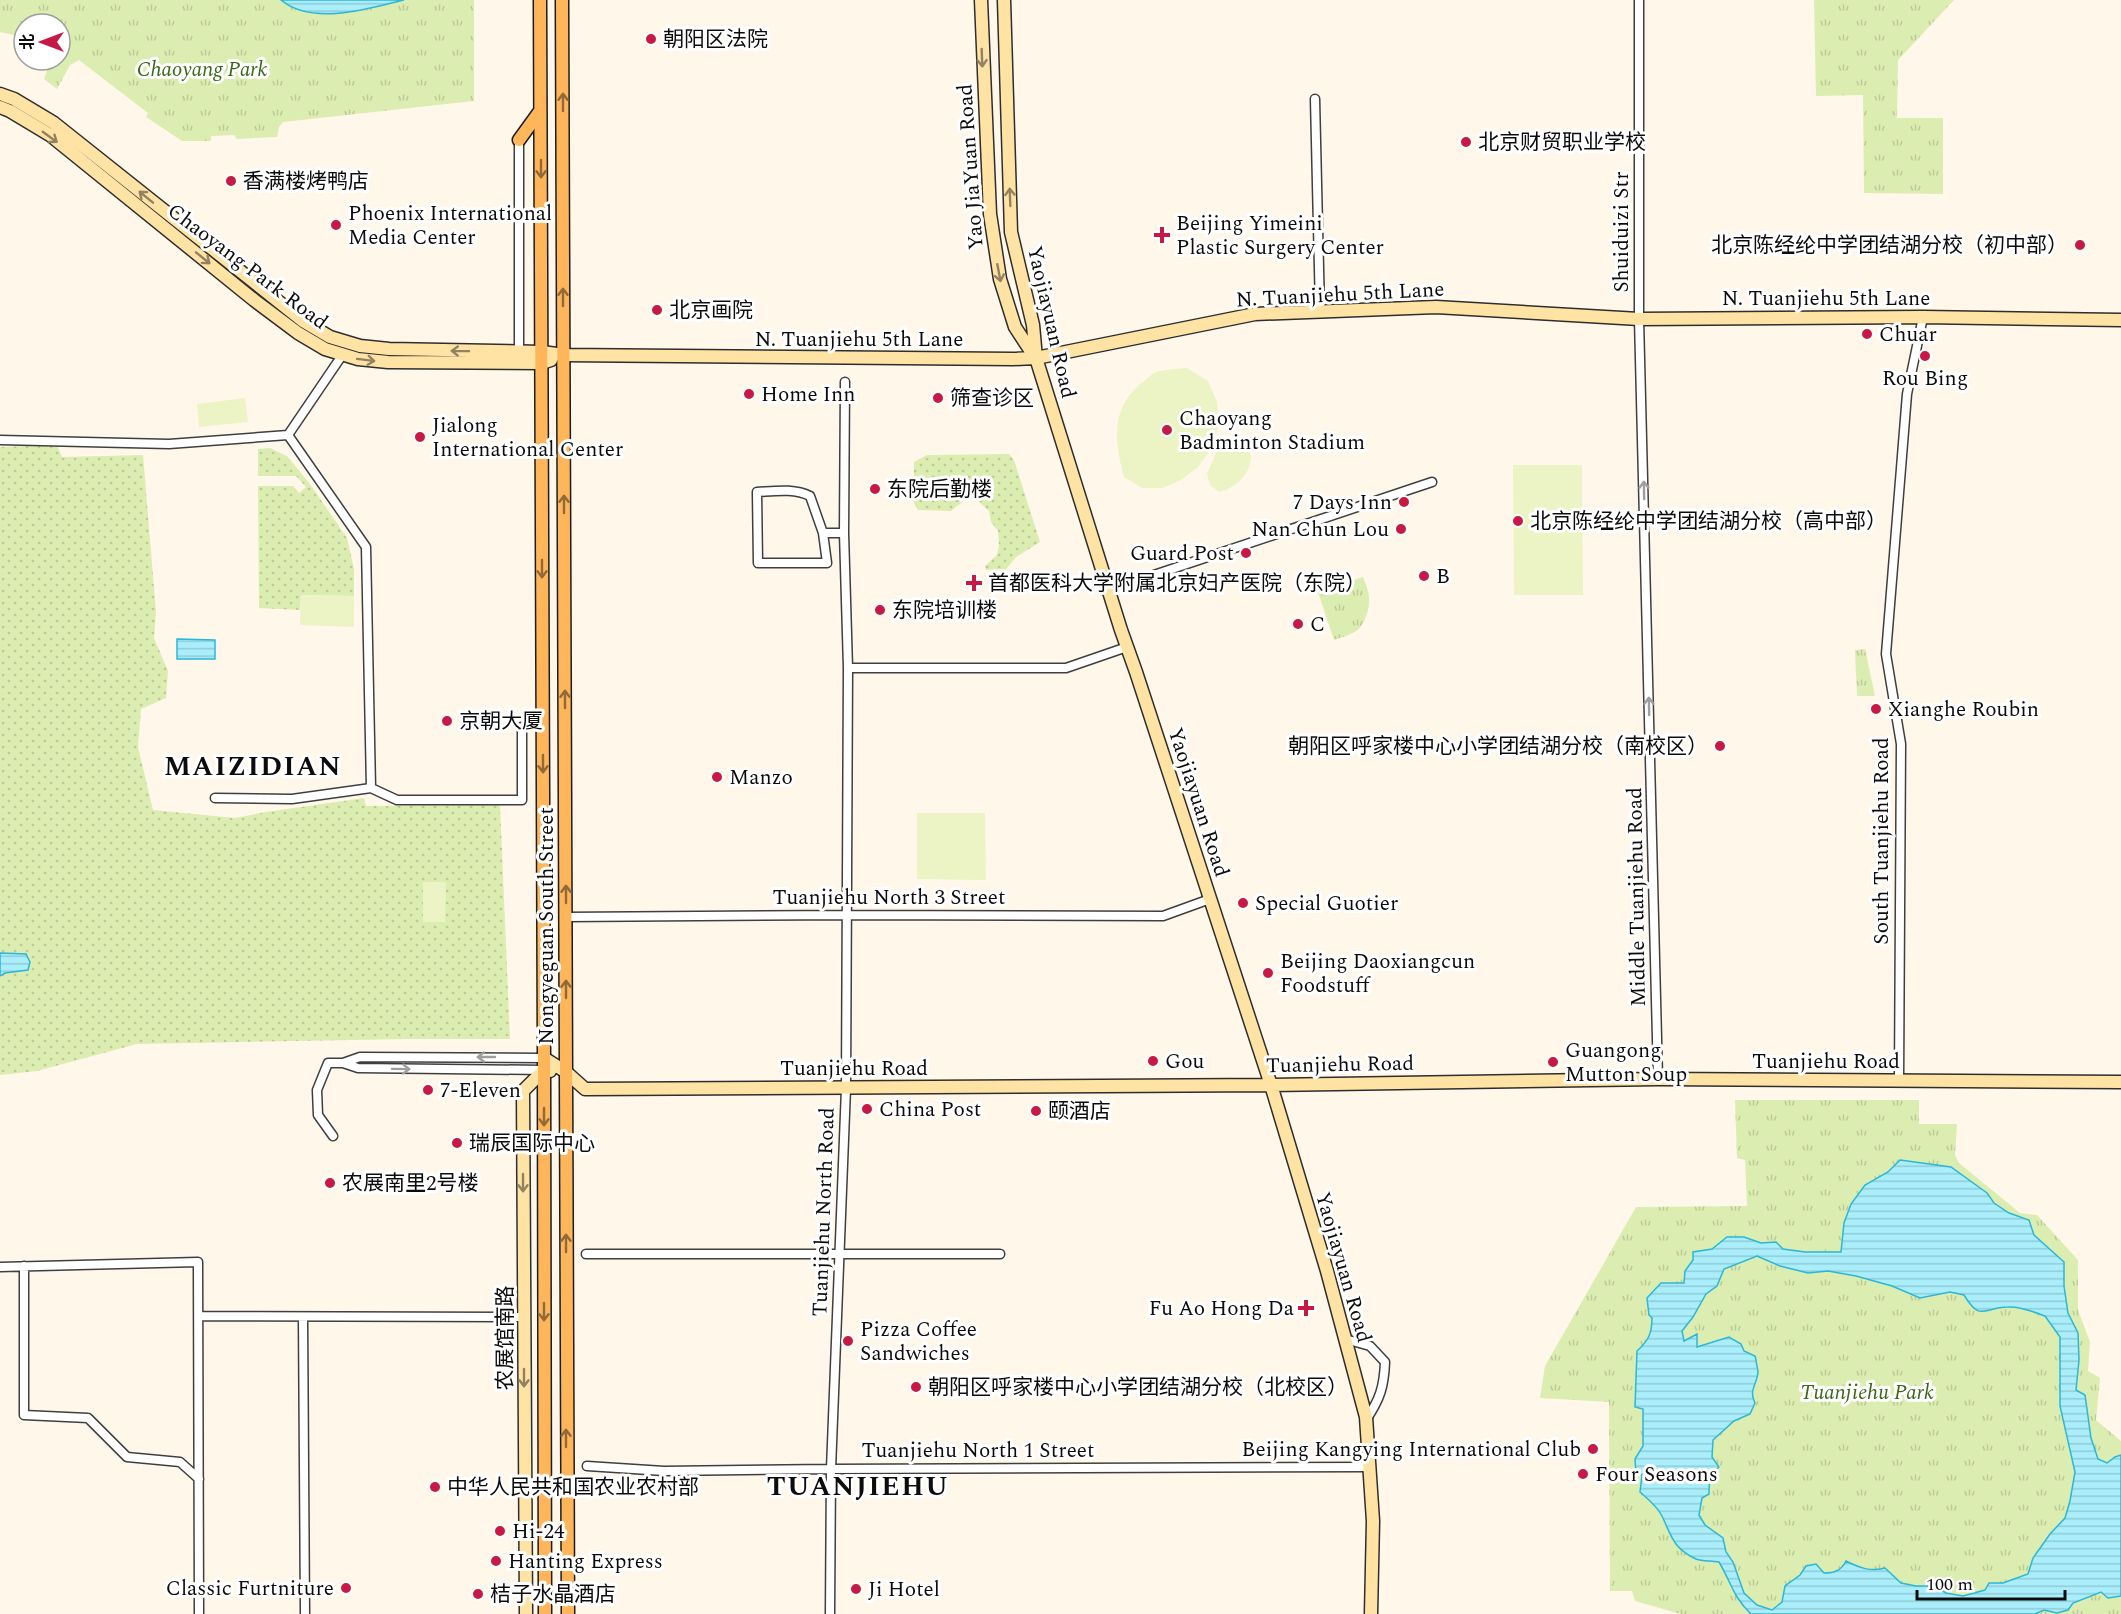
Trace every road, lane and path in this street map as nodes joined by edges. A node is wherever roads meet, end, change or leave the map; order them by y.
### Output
1 (540, 0) edge
2 (562, 0) edge
3 (981, 0) edge
4 (1004, 0) edge
5 (1640, 0) edge
6 (0, 94) edge
7 (1315, 99) dead end
8 (0, 107) edge
9 (540, 111) junction
10 (519, 140) joint
11 (1320, 311) junction
12 (1923, 317) junction
13 (1639, 319) junction
14 (2121, 320) edge
15 (519, 352) junction
16 (343, 354) junction
17 (564, 355) junction
18 (542, 358) junction
19 (1036, 358) junction
20 (844, 382) dead end
21 (288, 435) junction
22 (0, 440) edge
23 (1432, 482) dead end
24 (823, 533) junction
25 (844, 533) junction
26 (1110, 590) junction
27 (1127, 648) junction
28 (848, 668) junction
29 (543, 724) junction
30 (371, 788) junction
31 (215, 798) dead end
32 (1209, 899) junction
33 (848, 915) junction
34 (566, 917) junction
35 (544, 1064) junction
36 (566, 1072) junction
37 (1658, 1079) junction
38 (1899, 1080) junction
39 (2121, 1082) edge
40 (1271, 1085) junction
41 (846, 1088) junction
42 (333, 1137) dead end
43 (840, 1252) junction
44 (586, 1254) dead end
45 (1000, 1254) dead end
46 (24, 1266) junction
47 (0, 1267) edge
48 (199, 1316) junction
49 (303, 1317) junction
50 (524, 1317) junction
51 (1345, 1339) junction
52 (1366, 1420) junction
53 (586, 1466) dead end
54 (1370, 1467) junction
55 (831, 1469) junction
56 (199, 1479) junction
57 (200, 1614) edge
58 (305, 1614) edge
59 (526, 1614) edge
60 (545, 1614) edge
61 (568, 1614) edge
62 (830, 1614) edge
63 (1371, 1614) edge

1 - 9 main road, Nongyeguan South Street
17 -> 2 main road, Nongyeguan South Street
3 -> 19 street, Yao JiaYuan Road
19 -> 4 street, Yaojiayuan Road
5 - 13 street, Shuiduizi Str
15 -> 6 street, Chaoyang Park Road
7 - 11 street
8 -> 16 street, Chaoyang Park Road
9 - 10 main road
9 -> 18 main road, Nongyeguan South Street
10 - 15 street
11 - 13 street, N. Tuanjiehu 5th Lane
11 - 19 street, N. Tuanjiehu 5th Lane
12 - 13 street, N. Tuanjiehu 5th Lane
12 - 14 street, N. Tuanjiehu 5th Lane
12 - 38 street, South Tuanjiehu Road
37 -> 13 street, Middle Tuanjiehu Road
15 - 18 street, Chaoyang Park Road
16 -> 18 street, Chaoyang Park Road
16 - 21 street
17 - 18 street, N. Tuanjiehu 5th Lane
17 - 19 street, N. Tuanjiehu 5th Lane
34 -> 17 main road, Nongyeguan South Street
18 -> 29 main road, Nongyeguan South Street
19 - 26 street, Yaojiayuan Road
20 - 25 street, Tuanjiehu North Road
21 - 22 street
21 - 30 street
23 - 26 street
24 - 24 street
24 - 25 street
25 - 28 street, Tuanjiehu North Road
26 - 27 street, Yaojiayuan Road
27 - 28 street
27 - 32 street, Yaojiayuan Road
28 - 33 street, Tuanjiehu North Road
29 - 30 street
29 -> 35 main road, Nongyeguan South Street
30 - 31 street
32 - 33 street, Tuanjiehu North 3 Street
32 - 40 street, Yaojiayuan Road
33 - 34 street, Tuanjiehu North 3 Street
33 - 41 street, Tuanjiehu North Road
36 -> 34 main road, Nongyeguan South Street
35 - 36 street, Tuanjiehu Road
35 - 42 street
35 -> 50 street, 农展馆南路
35 -> 60 main road, 农展馆南路
36 - 41 street, Tuanjiehu Road
61 -> 36 main road, Nongyeguan South Street
37 - 38 street, Tuanjiehu Road
37 - 40 street, Tuanjiehu Road
38 - 39 street, Tuanjiehu Road
40 - 41 street, Tuanjiehu Road
40 - 51 street, Yaojiayuan Road
41 - 43 street, Tuanjiehu North Road
43 - 44 street
43 - 45 street
43 - 55 street, Tuanjiehu North Road
46 - 47 street
46 - 48 street
46 - 56 street
48 - 49 street
48 - 56 street
49 - 50 street
49 - 58 street
50 -> 59 street, 农展馆南路
51 - 52 street, Yaojiayuan Road
51 - 52 street
52 - 54 street, Yaojiayuan Road
53 - 55 street, Tuanjiehu North 1 Street
54 - 55 street, Tuanjiehu North 1 Street
54 - 63 street, Yaojiayuan Road
55 - 62 street, Tuanjiehu North Road
56 - 57 street

